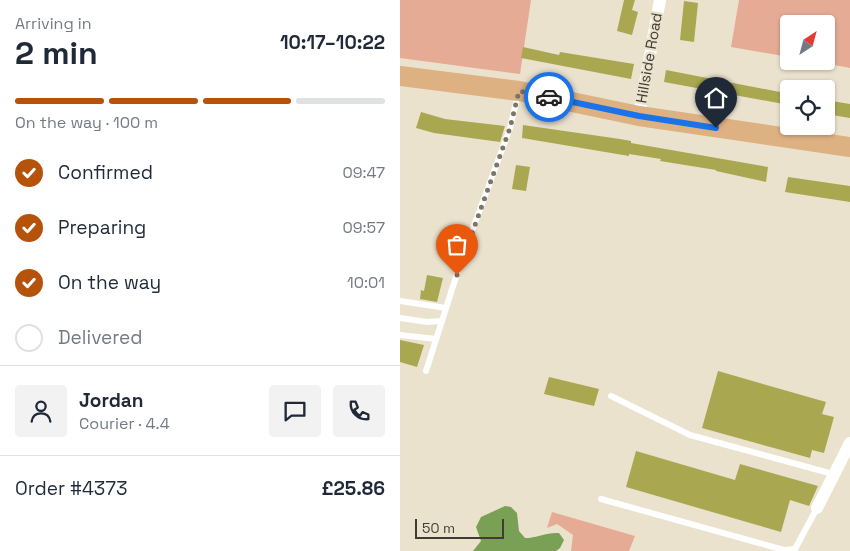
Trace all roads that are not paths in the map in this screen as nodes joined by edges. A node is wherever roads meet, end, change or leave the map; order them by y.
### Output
1 (660, 0) edge
2 (400, 76) edge
3 (519, 91) junction
4 (639, 116) junction
5 (850, 147) edge
6 (400, 301) edge
7 (446, 308) junction
8 (400, 318) edge
9 (442, 321) junction
10 (400, 335) edge
11 (436, 338) junction
12 (426, 371) dead end
13 (611, 396) dead end
14 (850, 443) edge
15 (833, 474) junction
16 (602, 499) dead end
17 (817, 508) joint

1 - 4 street, Hillside Road
2 - 3 main road
3 - 4 main road
3 - 7 lane
4 - 5 main road
6 - 7 lane
7 - 9 lane
8 - 9 lane
9 - 11 lane
10 - 11 lane
11 - 12 lane
13 - 15 lane
14 - 15 street
15 - 17 street
16 - 17 lane

